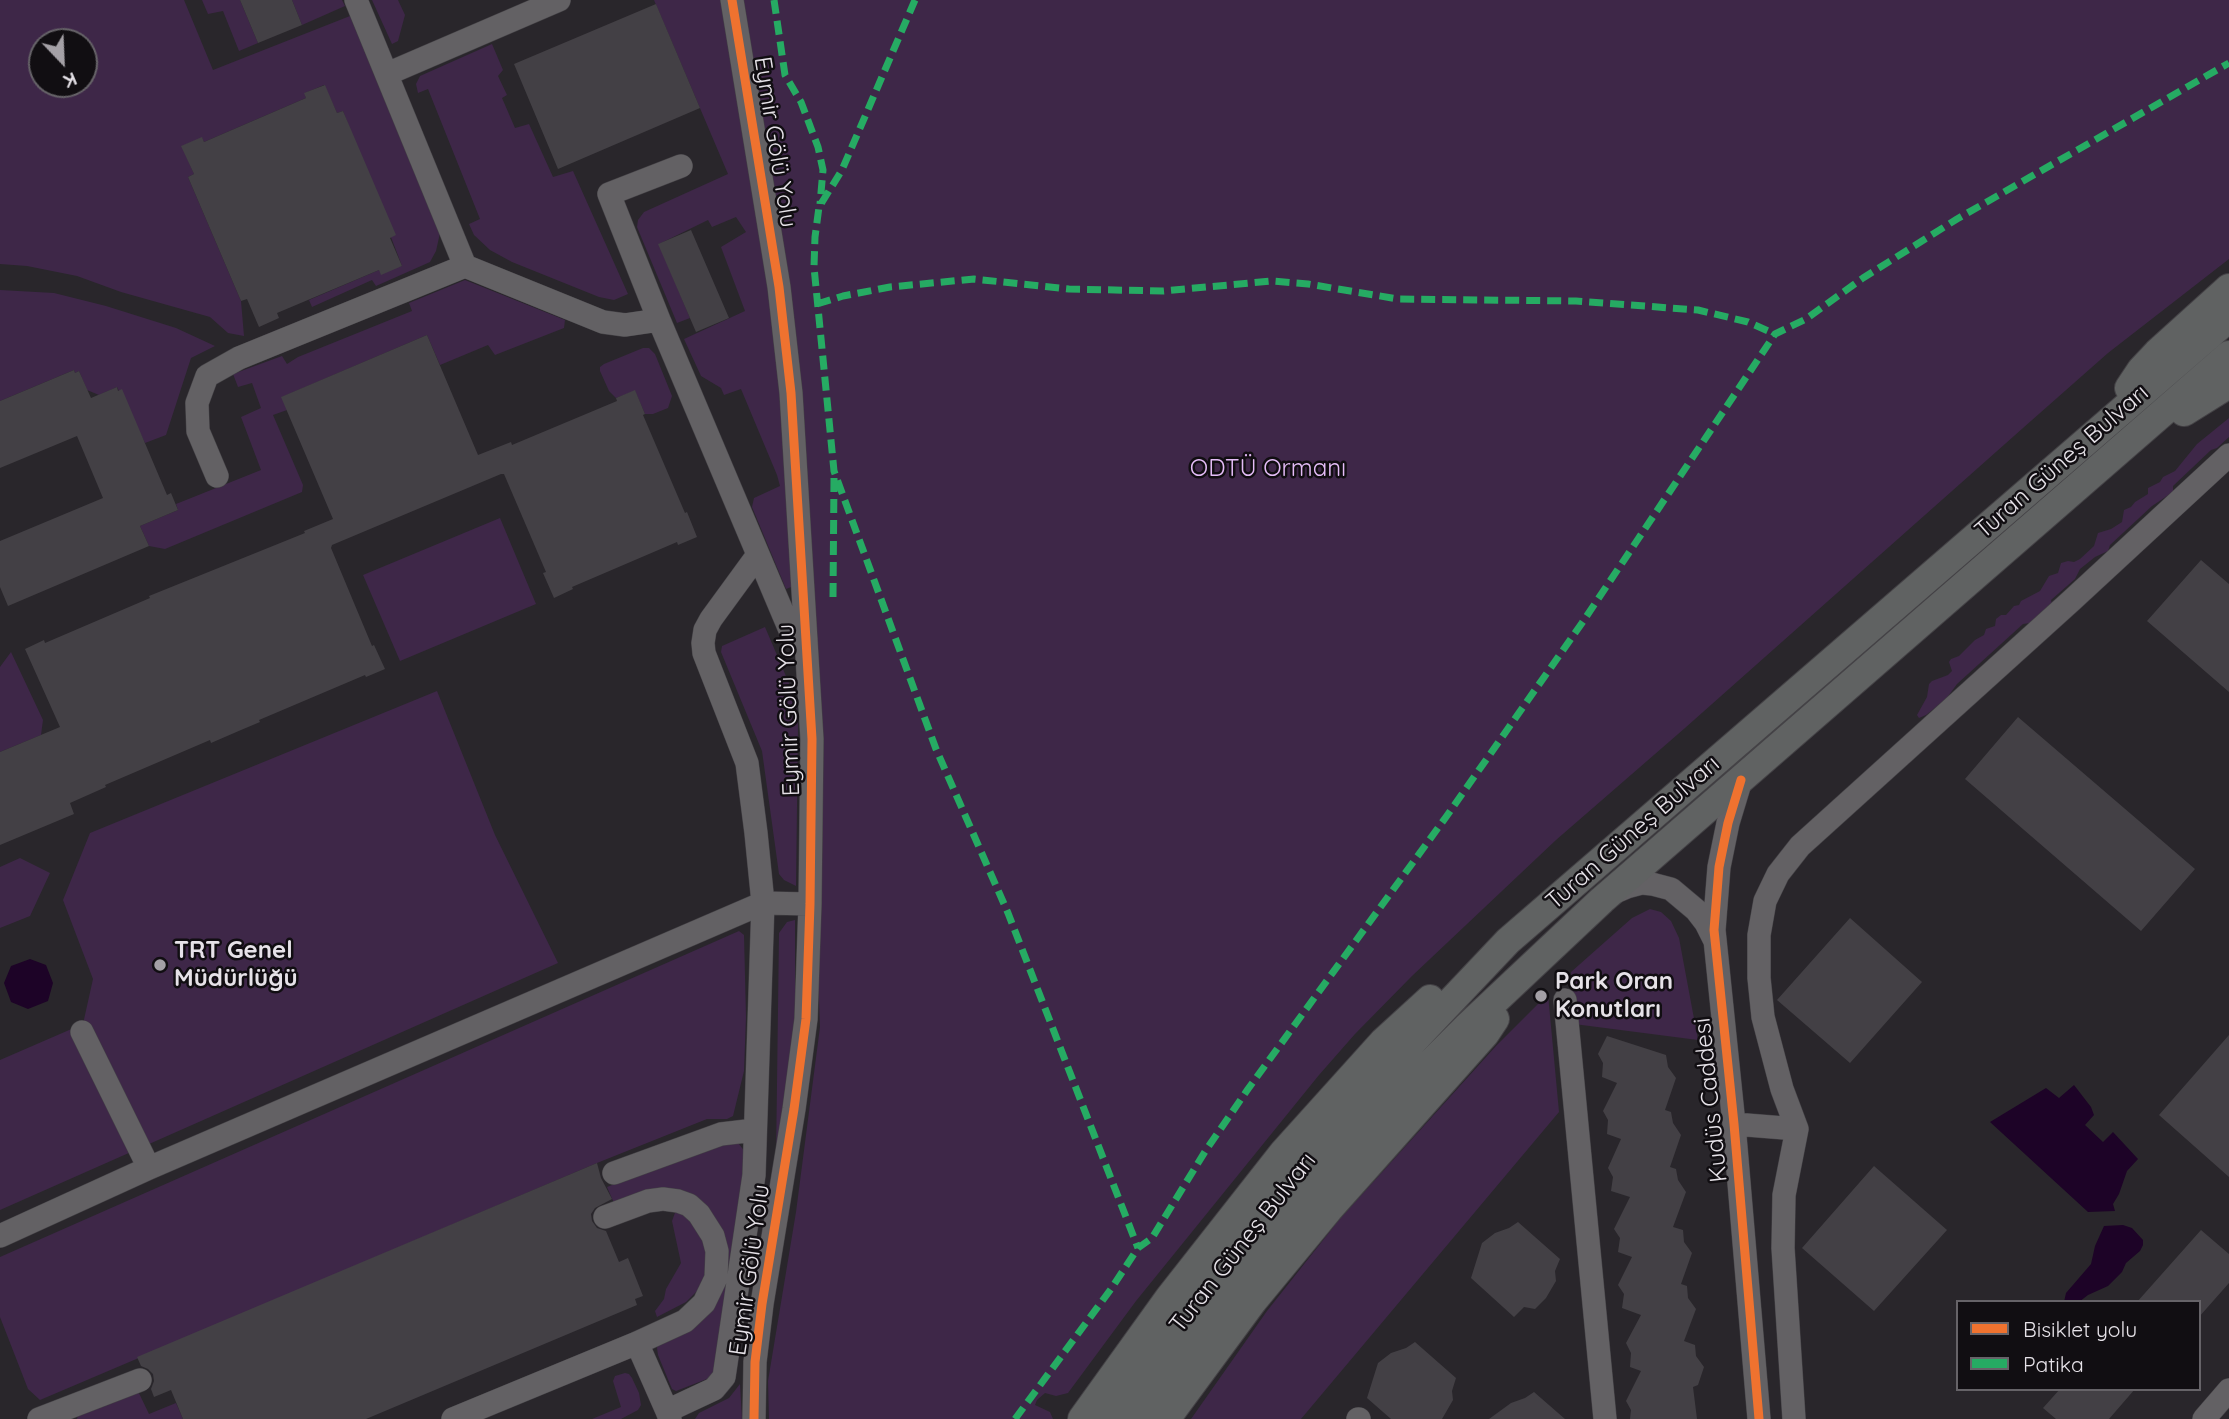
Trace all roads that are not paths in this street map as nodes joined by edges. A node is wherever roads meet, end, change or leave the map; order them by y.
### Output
1 (356, 0) edge
2 (559, 0) edge
3 (732, 0) edge
4 (387, 74) junction
5 (681, 166) dead end
6 (465, 266) junction
7 (2229, 288) edge
8 (2229, 318) edge
9 (659, 320) junction
10 (2229, 355) edge
11 (2229, 384) edge
12 (2121, 410) junction
13 (2140, 433) junction
14 (2229, 455) edge
15 (217, 475) dead end
16 (757, 556) junction
17 (806, 639) junction
18 (1741, 780) junction
19 (1607, 896) junction
20 (762, 903) junction
21 (810, 904) junction
22 (1508, 941) junction
23 (1715, 941) junction
24 (1527, 970) junction
25 (1565, 1000) dead end
26 (82, 1032) dead end
27 (1734, 1125) junction
28 (1797, 1129) junction
29 (755, 1130) junction
30 (149, 1168) junction
31 (614, 1174) dead end
32 (605, 1217) dead end
33 (0, 1236) edge
34 (637, 1343) junction
35 (140, 1380) dead end
36 (2229, 1390) edge
37 (668, 1415) edge
38 (40, 1419) edge
39 (453, 1419) edge
40 (754, 1419) edge
41 (1082, 1419) edge
42 (1111, 1419) edge
43 (1143, 1419) edge
44 (1166, 1419) edge
45 (1605, 1419) edge
46 (1759, 1419) edge
47 (1794, 1419) edge
48 (2204, 1419) edge

1 - 4 street
2 - 4 street
3 - 17 street, Eymir Gölü Yolu
4 - 6 street
5 - 9 street
6 - 9 street
6 - 15 street
7 - 12 main road
8 - 12 main road, Turan Güneş Bulvarı
9 - 16 street
10 - 13 main road, Turan Güneş Bulvarı
11 - 13 main road
12 - 22 main road, Turan Güneş Bulvarı
13 - 18 main road, Turan Güneş Bulvarı
14 - 28 street
16 - 17 street
16 - 20 street
17 - 21 street, Eymir Gölü Yolu
18 - 19 main road, Turan Güneş Bulvarı
18 - 23 street, Kudüs Caddesi
19 - 23 street, Kudüs Caddesi
19 - 24 main road, Turan Güneş Bulvarı
20 - 21 street
20 - 29 street
20 - 30 street
21 - 40 street, Eymir Gölü Yolu
22 - 41 main road
22 - 42 main road, Turan Güneş Bulvarı
23 - 27 street, Kudüs Caddesi
24 - 43 main road, Turan Güneş Bulvarı
24 - 44 main road
25 - 45 street
26 - 30 street
27 - 28 street
27 - 46 street, Kudüs Caddesi
28 - 47 street
29 - 31 street
29 - 37 street
30 - 33 street
32 - 34 street
34 - 37 street
34 - 39 street
35 - 38 street
36 - 48 street

